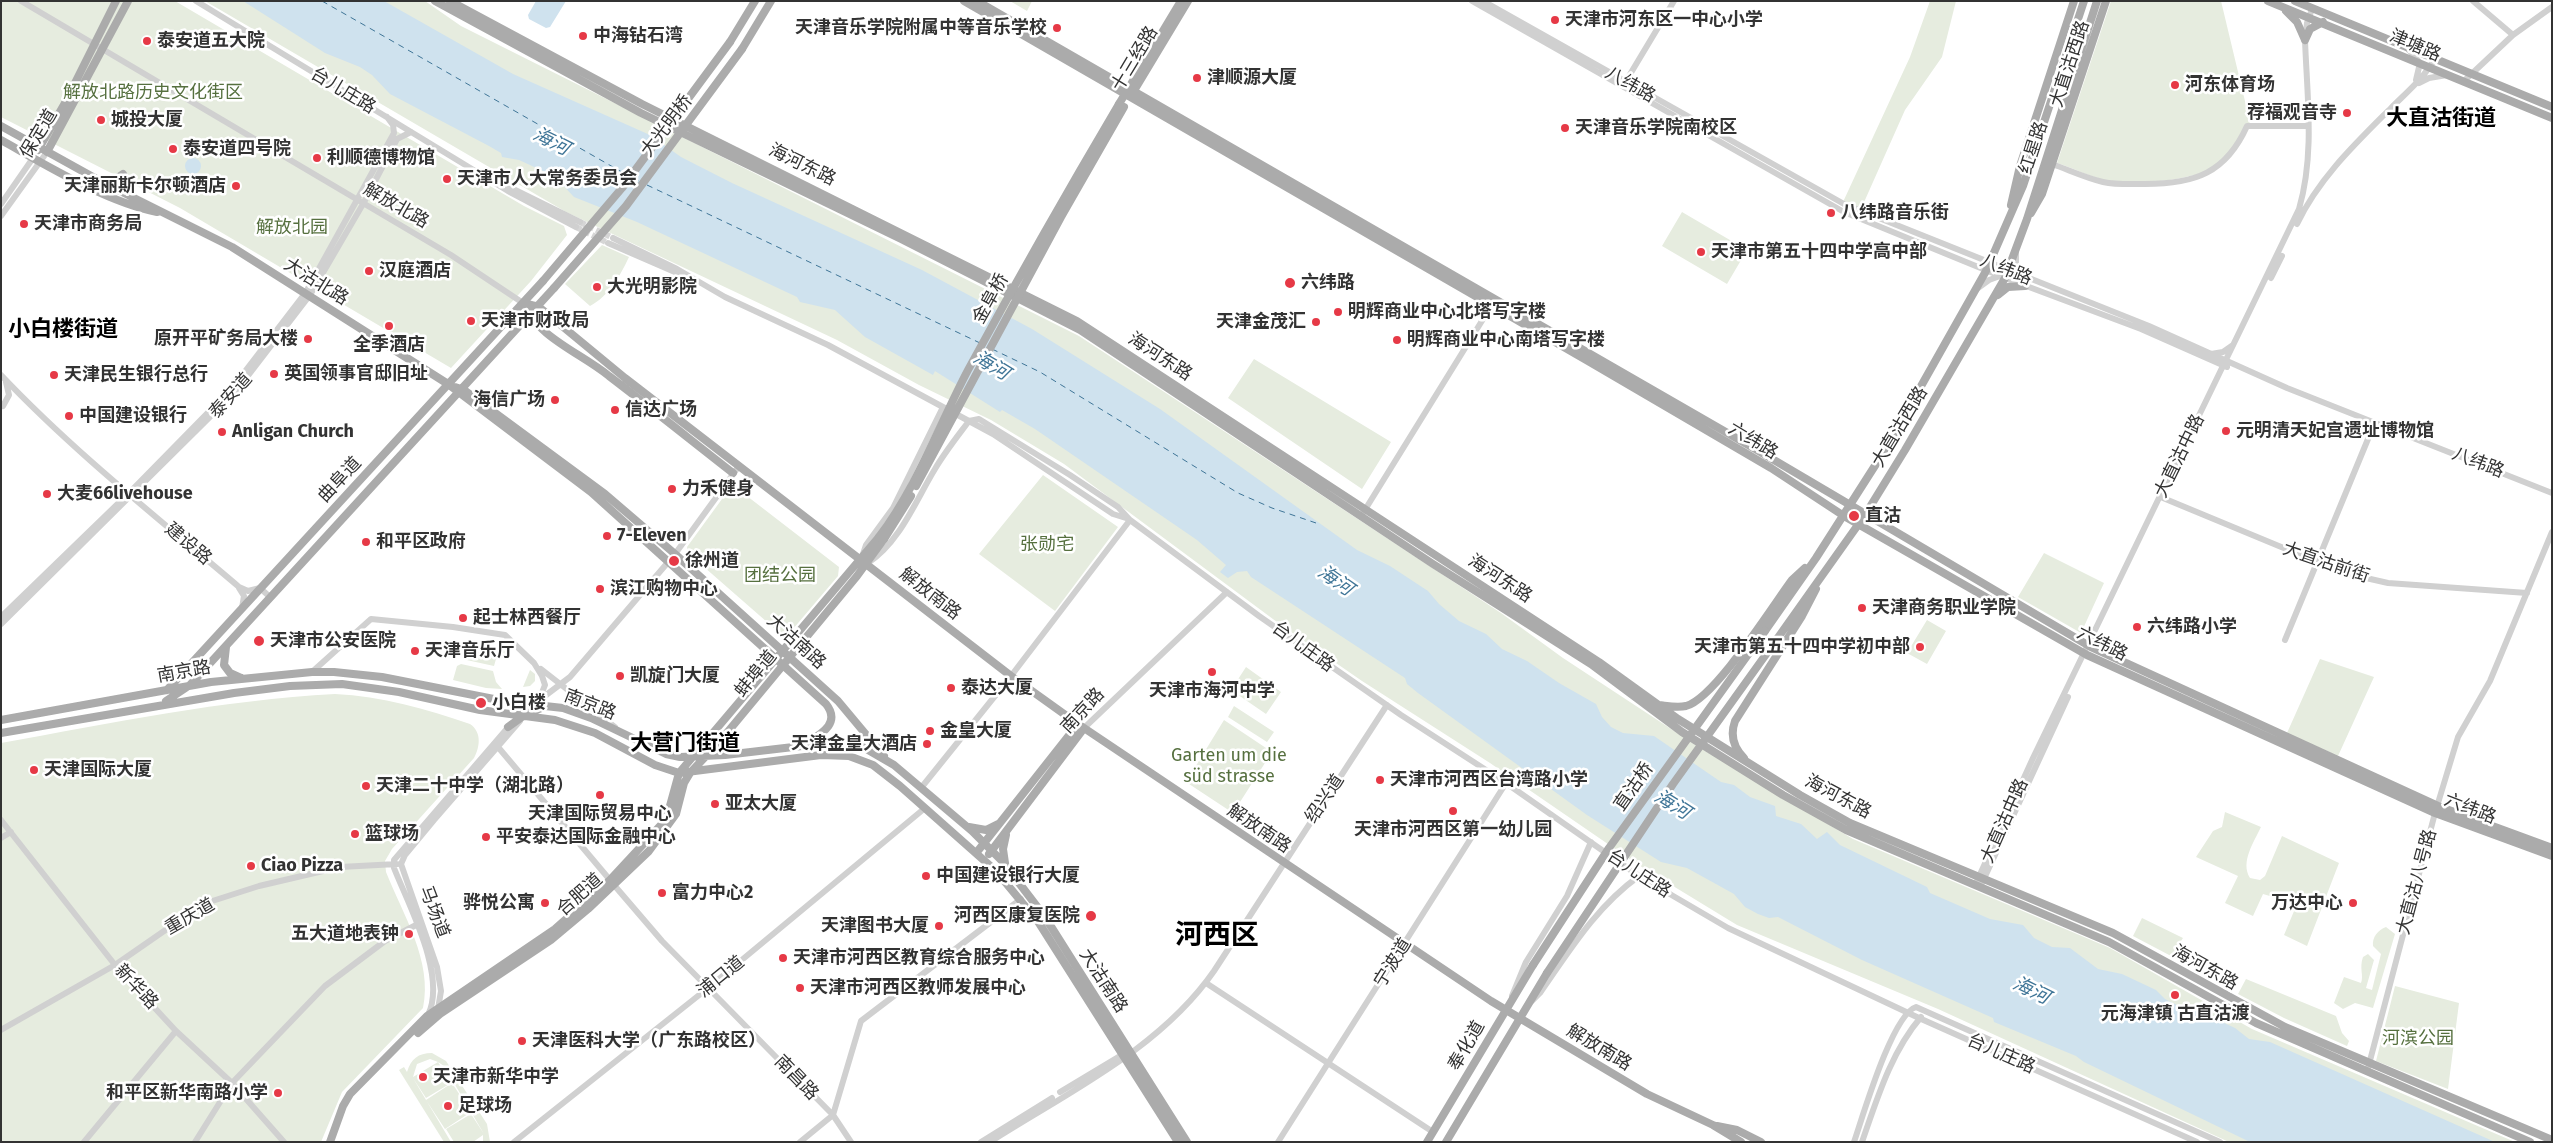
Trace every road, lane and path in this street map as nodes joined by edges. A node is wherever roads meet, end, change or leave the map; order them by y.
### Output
1 (20, 1) edge
2 (116, 1) edge
3 (128, 1) edge
4 (196, 1) edge
5 (435, 1) edge
6 (450, 1) edge
7 (754, 1) edge
8 (771, 1) edge
9 (964, 1) edge
10 (977, 1) edge
11 (1181, 1) edge
12 (1188, 1) edge
13 (1472, 1) edge
14 (1483, 1) edge
15 (1674, 1) edge
16 (2074, 1) edge
17 (2084, 1) edge
18 (2097, 1) edge
19 (2106, 1) edge
20 (2268, 1) edge
21 (2295, 1) edge
22 (2473, 1) edge
23 (2552, 7) edge
24 (2283, 8) junction
25 (2312, 9) junction
26 (2309, 18) junction
27 (2320, 22) junction
28 (2349, 23) junction
29 (2513, 35) junction
30 (110, 36) junction
31 (2305, 40) junction
32 (94, 44) junction
33 (2408, 49) junction
34 (103, 50) junction
35 (116, 58) junction
36 (2435, 58) junction
37 (2420, 63) junction
38 (2430, 67) junction
39 (2471, 74) junction
40 (2448, 75) junction
41 (2463, 82) junction
42 (1624, 85) junction
43 (2413, 86) junction
44 (1112, 87) junction
45 (1129, 92) junction
46 (1122, 106) junction
47 (2552, 107) edge
48 (387, 117) junction
49 (2552, 118) edge
50 (1, 126) edge
51 (2308, 126) junction
52 (411, 132) junction
53 (54, 133) junction
54 (1, 140) edge
55 (25, 140) junction
56 (16, 148) junction
57 (43, 152) junction
58 (33, 158) junction
59 (2052, 164) junction
60 (123, 174) dead end
61 (102, 182) junction
62 (366, 186) junction
63 (2023, 186) joint
64 (2036, 190) joint
65 (342, 192) junction
66 (360, 203) junction
67 (1, 204) edge
68 (164, 213) junction
69 (2010, 214) junction
70 (1, 216) edge
71 (2028, 219) junction
72 (578, 225) tunnel mouth
73 (610, 240) tunnel mouth
74 (2017, 246) junction
75 (1987, 267) junction
76 (2005, 275) junction
77 (543, 281) joint
78 (2027, 282) junction
79 (554, 288) joint
80 (308, 294) junction
81 (1973, 294) junction
82 (1494, 302) junction
83 (523, 303) junction
84 (1990, 304) junction
85 (539, 306) junction
86 (529, 318) junction
87 (2238, 341) junction
88 (2207, 356) junction
89 (2226, 362) junction
90 (2, 376) edge
91 (448, 384) junction
92 (462, 392) junction
93 (3, 406) dead end
94 (943, 407) junction
95 (969, 421) junction
96 (2375, 422) junction
97 (739, 466) junction
98 (733, 473) junction
99 (2552, 493) edge
100 (130, 496) junction
101 (2163, 498) junction
102 (1850, 505) junction
103 (1364, 513) junction
104 (1864, 515) junction
105 (1844, 516) junction
106 (1130, 520) junction
107 (1858, 524) junction
108 (2552, 532) edge
109 (882, 538) joint
110 (675, 554) junction
111 (1816, 558) junction
112 (668, 562) junction
113 (862, 562) junction
114 (2317, 562) junction
115 (1824, 572) junction
116 (239, 586) junction
117 (260, 588) junction
118 (1227, 592) junction
119 (2527, 593) junction
120 (270, 597) junction
121 (242, 608) junction
122 (1, 617) edge
123 (1, 624) edge
124 (1765, 631) joint
125 (1777, 638) joint
126 (2285, 640) dead end
127 (228, 642) junction
128 (758, 643) junction
129 (2089, 646) junction
130 (787, 653) junction
131 (2085, 654) junction
132 (780, 662) junction
133 (534, 663) junction
134 (312, 672) junction
135 (764, 673) junction
136 (180, 674) junction
137 (1011, 676) junction
138 (243, 678) junction
139 (190, 685) junction
140 (561, 686) junction
141 (167, 690) junction
142 (149, 693) junction
143 (192, 700) junction
144 (169, 701) junction
145 (536, 704) junction
146 (1387, 705) junction
147 (1658, 705) junction
148 (551, 706) junction
149 (522, 716) junction
150 (1, 720) edge
151 (1081, 726) junction
152 (508, 727) joint
153 (1, 733) edge
154 (622, 733) junction
155 (709, 740) junction
156 (801, 746) junction
157 (498, 747) junction
158 (670, 755) junction
159 (706, 756) junction
160 (692, 758) junction
161 (887, 760) junction
162 (1751, 765) junction
163 (679, 773) junction
164 (690, 773) junction
165 (1506, 784) junction
166 (921, 788) junction
167 (925, 808) junction
168 (2437, 809) junction
169 (1, 820) edge
170 (1002, 822) junction
171 (964, 824) junction
172 (1008, 829) junction
173 (11, 832) junction
174 (956, 834) junction
175 (1, 838) edge
176 (1591, 842) junction
177 (989, 847) junction
178 (2552, 848) edge
179 (977, 852) junction
180 (2552, 856) edge
181 (985, 859) junction
182 (1282, 863) junction
183 (397, 864) junction
184 (1008, 868) junction
185 (998, 873) junction
186 (1639, 876) junction
187 (1981, 879) junction
188 (612, 882) junction
189 (1977, 887) junction
190 (1021, 899) junction
191 (419, 923) junction
192 (1405, 944) junction
193 (115, 965) junction
194 (1533, 965) joint
195 (1547, 973) joint
196 (1206, 983) junction
197 (708, 988) junction
198 (1511, 1000) junction
199 (440, 1006) junction
200 (1525, 1007) junction
201 (1505, 1010) junction
202 (1926, 1011) junction
203 (1907, 1012) junction
204 (430, 1018) junction
205 (1519, 1018) junction
206 (1919, 1018) junction
207 (1, 1030) edge
208 (176, 1031) junction
209 (1487, 1042) junction
210 (1502, 1048) junction
211 (1126, 1054) junction
212 (1329, 1064) junction
213 (2368, 1068) junction
214 (232, 1083) junction
215 (833, 1115) junction
216 (1713, 1125) junction
217 (1433, 1132) junction
218 (2552, 1140) edge
219 (1447, 1141) edge
220 (84, 1142) edge
221 (195, 1142) edge
222 (284, 1142) edge
223 (330, 1142) edge
224 (336, 1142) edge
225 (514, 1142) edge
226 (800, 1142) edge
227 (851, 1142) edge
228 (981, 1142) edge
229 (990, 1142) edge
230 (1178, 1142) edge
231 (1187, 1142) edge
232 (1278, 1142) edge
233 (1427, 1142) edge
234 (1741, 1142) edge
235 (1761, 1142) edge
236 (1854, 1142) edge
237 (1862, 1142) edge
238 (2197, 1142) edge
239 (2220, 1142) edge
240 (2530, 1142) edge

1 - 32 street, 解放北路
2 - 32 main road, 保定道
3 - 30 main road, 保定道
4 - 48 street, 台儿庄路
5 - 103 main road, 海河东路
6 - 103 main road, 海河东路
7 - 77 main road, 大光明桥, bridge
8 - 79 main road, 大光明桥, bridge
9 - 44 main road
10 - 45 main road, 六纬路
11 - 45 main road, 十三经路
12 - 45 main road, 十三经路
13 - 42 street, 八纬路
14 - 42 street, 八纬路
15 - 42 street
16 - 69 main road, 大直沽西路
17 - 63 main road, 红星路
18 - 64 main road, 红星路
19 - 59 main road, 大直沽西路
20 - 24 main road, 津塘路
21 - 25 main road, 津塘路
22 - 29 street
23 - 29 street
24 - 26 main road, 津塘路
24 - 31 main road
25 - 26 street
25 - 28 main road, 津塘路
26 - 27 main road, 津塘路
26 - 31 street
27 - 28 main road
27 - 31 main road
27 - 37 main road, 津塘路
28 - 33 main road, 津塘路
29 - 39 street
30 - 34 main road, 保定道
30 - 35 street
31 - 51 street
32 - 34 street, 解放北路
32 - 53 main road, 保定道
33 - 36 main road, 津塘路
33 - 37 street
34 - 35 street, 解放北路
34 - 53 main road, 保定道
35 - 65 street, 解放北路
36 - 38 street
36 - 39 main road, 津塘路
37 - 38 main road, 津塘路
37 - 43 street
38 - 40 main road, 津塘路
38 - 43 street
39 - 41 street
39 - 47 main road, 津塘路
40 - 41 main road, 津塘路
40 - 43 street
41 - 49 main road, 津塘路
42 - 75 street, 八纬路
43 - 87 street
44 - 45 main road
44 - 46 main road
45 - 46 main road, 十三经路
45 - 82 main road, 六纬路
46 - 109 main road, 金阜桥, bridge
48 - 52 street, 台儿庄路
48 - 62 street, 泰安道
50 - 55 main road, 大沽北路
51 - 59 street
51 - 87 street
52 - 66 street, 泰安道
52 - 72 street, 台儿庄路
53 - 55 main road
53 - 57 main road
54 - 56 main road
55 - 57 main road, 大沽北路
56 - 57 main road
56 - 58 main road
57 - 58 main road, 保定道
57 - 61 main road, 大沽北路
57 - 68 main road, 大沽北路
57 - 70 street, 保定道
58 - 67 street, 保定道
59 - 71 main road, 大直沽西路
60 - 61 main road
61 - 68 main road, 大沽北路
62 - 65 street
62 - 66 street, 泰安道
63 - 69 main road, 大直沽西路
64 - 71 main road, 大直沽西路
65 - 66 street, 解放北路
66 - 80 street, 泰安道
66 - 83 street, 解放北路
68 - 80 main road, 大沽北路
69 - 75 main road, 大直沽西路
71 - 74 main road, 大直沽西路
73 - 94 street, 台儿庄路
74 - 76 main road, 大直沽西路
74 - 78 street
75 - 76 street, 八纬路
75 - 81 main road, 大直沽西路
76 - 78 street, 八纬路
76 - 81 street
76 - 84 main road, 大直沽西路
77 - 83 main road, 曲阜道
78 - 84 main road
78 - 88 street, 八纬路
79 - 85 main road, 曲阜道
80 - 91 main road, 大沽北路
80 - 100 street, 泰安道
81 - 102 main road, 大直沽西路
82 - 102 main road, 六纬路
82 - 103 street
82 - 105 main road, 六纬路
83 - 85 main road, 解放北路
83 - 86 main road
83 - 91 main road, 曲阜道
84 - 104 main road, 大直沽西路
85 - 86 main road, 曲阜道
85 - 97 main road, 解放北路
86 - 92 main road, 曲阜道
86 - 98 main road
87 - 88 street
87 - 89 street
88 - 89 street, 八纬路
89 - 96 street, 八纬路
89 - 101 street, 大直沽中路
89 - 129 street, 大直沽中路
90 - 93 street
90 - 100 street, 建设路
91 - 92 main road, 大沽北路
91 - 117 main road, 曲阜道
92 - 110 main road, 大沽北路
92 - 112 main road, 大沽北路
92 - 120 main road, 曲阜道
94 - 95 street, 台儿庄路
94 - 113 street, 蚌埠道
95 - 106 street, 台儿庄路
95 - 113 street
96 - 99 street, 八纬路
96 - 114 street
97 - 98 street
97 - 113 main road, 解放南路
98 - 110 street
100 - 116 street, 建设路
100 - 122 street, 泰安道
100 - 123 street, 泰安道
101 - 114 street, 大直沽前街
101 - 129 street, 大直沽中路
102 - 104 main road, 六纬路
102 - 105 main road, 大直沽西路
103 - 147 main road, 海河东路
103 - 189 main road, 海河东路
104 - 107 main road, 大直沽西路
104 - 129 main road, 六纬路
105 - 107 main road, 六纬路
105 - 111 main road, 大直沽西路
106 - 118 street, 台儿庄路
106 - 137 street
107 - 115 main road, 大直沽西路
107 - 131 main road, 六纬路
108 - 119 street, 大直沽八号路
109 - 113 main road, 蚌埠道
110 - 112 street
110 - 130 main road, 大沽南路
111 - 124 main road, 大直沽西路
111 - 147 main road
112 - 128 main road, 大沽南路
112 - 140 street
113 - 130 main road, 蚌埠道
113 - 130 main road, 蚌埠道
113 - 137 main road, 解放南路
114 - 119 street, 大直沽前街
114 - 126 street
115 - 125 main road, 大直沽西路
115 - 162 main road
116 - 117 street
116 - 121 street
117 - 120 street
117 - 121 main road, 曲阜道
118 - 146 street, 台儿庄路
118 - 151 street, 南京路
119 - 168 street, 大直沽八号路
120 - 127 main road, 曲阜道
121 - 136 main road, 曲阜道
124 - 194 main road, 直沽桥, bridge
125 - 195 main road, 直沽桥, bridge
127 - 138 main road
127 - 139 main road, 曲阜道
128 - 132 main road, 大沽南路
128 - 135 main road
129 - 131 street, 大直沽中路
129 - 168 main road, 六纬路
130 - 132 main road, 蚌埠道
130 - 161 main road, 大沽南路
131 - 168 main road, 六纬路
131 - 187 street, 大直沽中路
132 - 135 main road, 蚌埠道
132 - 156 main road, 大沽南路
132 - 159 main road, 蚌埠道
133 - 134 street
133 - 140 street
133 - 145 street
134 - 138 main road, 南京路
134 - 145 main road, 南京路
135 - 155 main road, 蚌埠道
136 - 141 main road, 曲阜道
136 - 142 main road
137 - 151 main road, 解放南路
137 - 166 street
138 - 139 main road, 南京路
139 - 141 main road, 南京路
139 - 143 main road
139 - 144 main road, 曲阜道
140 - 145 street
140 - 154 street
141 - 142 main road, 南京路
141 - 144 main road
142 - 150 main road, 南京路
143 - 144 main road, 南京路
143 - 149 main road, 南京路
144 - 153 main road, 南京路
145 - 148 main road, 南京路
145 - 149 street
146 - 165 street, 台儿庄路
146 - 182 street, 绍兴道
147 - 162 main road, 海河东路
148 - 149 main road
148 - 154 main road, 南京路
149 - 152 main road
149 - 157 street
149 - 163 main road, 南京路
151 - 170 main road, 南京路
151 - 172 main road, 南京路
151 - 182 main road, 解放南路
152 - 183 street
154 - 158 main road, 南京路
155 - 158 main road
155 - 160 main road, 蚌埠道
156 - 159 main road, 南京路
156 - 161 main road, 南京路
157 - 183 street
157 - 188 street, 南昌路
158 - 160 main road, 南京路
159 - 160 main road, 南京路
159 - 164 main road, 合肥道
160 - 163 main road, 蚌埠道
161 - 166 main road, 南京路
162 - 187 main road, 海河东路
163 - 164 main road, 南京路
163 - 188 main road, 合肥道
164 - 167 main road, 南京路
164 - 188 main road, 合肥道
165 - 176 street, 台儿庄路
165 - 192 street, 宁波道
166 - 171 main road, 南京路
167 - 174 main road, 南京路
167 - 197 street, 浦口道
168 - 178 main road, 六纬路
168 - 180 main road, 六纬路
168 - 213 street, 大直沽八号路
169 - 173 street, 新华路
170 - 171 main road
170 - 177 main road, 南京路
171 - 177 main road, 南京路
172 - 177 main road, 南京路
172 - 184 main road
173 - 175 street
173 - 193 street, 新华路
174 - 177 main road
174 - 179 main road, 南京路
176 - 186 street, 台儿庄路
176 - 198 street
177 - 179 main road, 南京路
177 - 181 main road, 南京路
177 - 184 main road, 大沽南路
177 - 185 main road
179 - 181 main road, 南京路
181 - 185 main road, 大沽南路
182 - 192 main road, 解放南路
182 - 196 street, 绍兴道
183 - 191 street, 马场道
183 - 193 street, 重庆道
184 - 211 main road, 大沽南路
185 - 190 main road, 大沽南路
186 - 200 street
186 - 203 street, 台儿庄路
187 - 189 street, 大直沽中路
187 - 213 main road, 海河东路
188 - 197 street, 南昌路
188 - 199 main road, 合肥道
188 - 204 main road, 合肥道
189 - 213 main road, 海河东路
190 - 211 main road, 大沽南路
190 - 215 street
191 - 199 street, 马场道
191 - 204 street, 马场道
191 - 214 street
192 - 201 main road, 解放南路
192 - 212 street, 宁波道
193 - 207 street, 重庆道
193 - 208 street, 新华路
194 - 198 main road, 奉化道
195 - 200 main road, 奉化道
196 - 211 street, 绍兴道
196 - 212 street
197 - 215 street, 南昌路
197 - 225 street, 浦口道
198 - 201 main road, 奉化道
199 - 204 main road, 合肥道
200 - 205 main road, 奉化道
201 - 205 main road, 解放南路
201 - 209 main road, 奉化道
202 - 203 street
202 - 206 street
202 - 239 street, 台儿庄路
203 - 206 street, 台儿庄路
203 - 236 street
204 - 223 main road
204 - 224 main road
205 - 210 main road, 奉化道
205 - 216 main road, 解放南路
206 - 237 street
206 - 238 street, 台儿庄路
208 - 214 street, 新华路
208 - 220 street
209 - 210 main road
209 - 217 main road, 奉化道
210 - 219 main road, 奉化道
211 - 228 street, 绍兴道
211 - 229 street, 绍兴道
211 - 230 main road, 大沽南路
211 - 231 main road, 大沽南路
212 - 217 street
212 - 232 street, 宁波道
213 - 218 main road, 海河东路
213 - 240 main road, 海河东路
214 - 221 street
214 - 222 street, 新华路
215 - 226 street
215 - 227 street, 南昌路
216 - 234 main road, 解放南路
216 - 235 main road
217 - 233 main road, 奉化道

